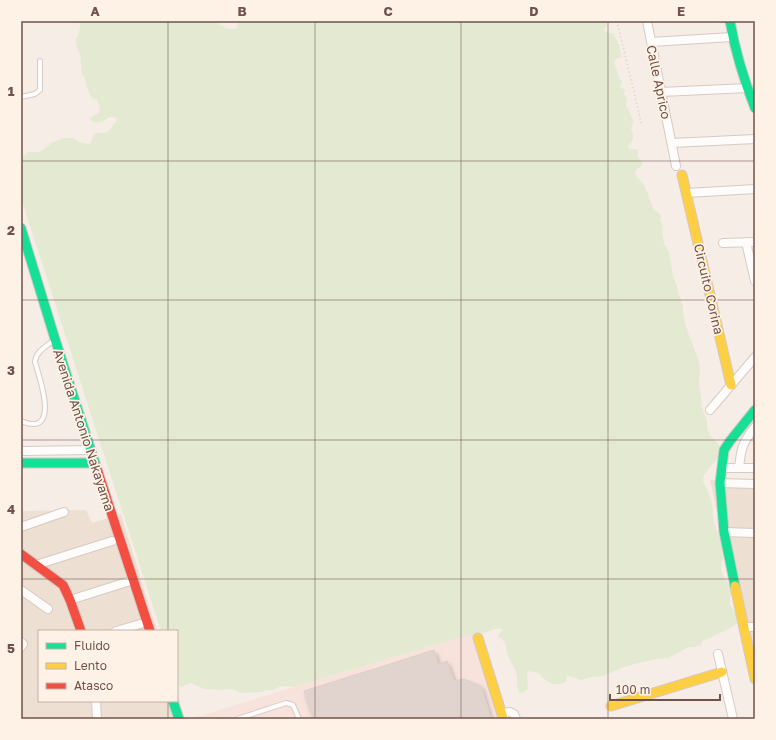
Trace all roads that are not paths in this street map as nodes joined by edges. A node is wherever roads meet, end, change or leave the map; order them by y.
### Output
1 (646, 21) edge
2 (730, 21) edge
3 (732, 37) junction
4 (651, 42) junction
5 (40, 61) dead end
6 (748, 88) junction
7 (661, 92) junction
8 (21, 97) edge
9 (755, 108) edge
10 (755, 139) edge
11 (672, 143) junction
12 (676, 166) dead end
13 (682, 175) dead end
14 (755, 189) edge
15 (687, 193) junction
16 (21, 228) edge
17 (746, 242) junction
18 (755, 242) edge
19 (723, 243) dead end
20 (755, 281) edge
21 (55, 339) junction
22 (755, 357) edge
23 (731, 385) junction
24 (710, 410) dead end
25 (755, 410) edge
26 (21, 421) edge
27 (755, 427) edge
28 (737, 432) junction
29 (746, 438) junction
30 (90, 450) junction
31 (21, 451) edge
32 (21, 463) edge
33 (95, 463) junction
34 (722, 468) junction
35 (739, 468) junction
36 (755, 468) edge
37 (720, 483) junction
38 (755, 484) edge
39 (64, 512) dead end
40 (21, 527) edge
41 (724, 532) junction
42 (755, 533) edge
43 (112, 541) dead end
44 (21, 554) edge
45 (36, 565) junction
46 (127, 582) dead end
47 (21, 590) edge
48 (70, 600) junction
49 (48, 609) dead end
50 (140, 624) dead end
51 (744, 627) junction
52 (755, 627) edge
53 (80, 630) edge
54 (119, 630) edge
55 (150, 630) edge
56 (478, 638) dead end
57 (718, 654) dead end
58 (722, 672) junction
59 (755, 679) edge
60 (96, 702) edge
61 (174, 702) edge
62 (611, 706) dead end
63 (503, 718) edge
64 (97, 719) edge
65 (179, 719) edge
66 (237, 719) edge
67 (298, 719) edge
68 (516, 719) edge
69 (733, 719) edge

1 - 4 street, Calle Aprico
2 - 3 street
3 - 4 street
3 - 6 street
4 - 7 street, Calle Aprico
5 - 8 lane
6 - 7 street
6 - 9 street
7 - 11 street, Calle Aprico
10 - 11 street
11 - 12 street, Calle Aprico
13 - 15 street, Circuito Corina
14 - 15 street
15 - 23 street, Circuito Corina
16 - 21 street, Avenida Antonio Nakayama
17 - 18 street
17 - 19 street
17 - 20 street
21 - 26 lane
21 - 30 street, Avenida Antonio Nakayama
22 - 23 street
23 - 24 street
25 - 28 street
27 - 29 street
28 - 29 street
28 - 34 street
29 - 35 street
30 - 31 street
30 - 33 street, Avenida Antonio Nakayama
32 - 33 street
33 - 55 street, Avenida Antonio Nakayama
34 - 35 street
34 - 37 street
35 - 36 street
37 - 38 street
37 - 41 street
39 - 40 street
41 - 42 street
41 - 51 street
43 - 45 street
44 - 45 street
45 - 48 street
46 - 48 street
47 - 49 street
48 - 53 street
50 - 54 street
51 - 52 street
51 - 59 street
56 - 63 street
57 - 58 street
58 - 62 street
58 - 69 street
60 - 64 street
61 - 65 street
63 - 68 street
66 - 67 lane

